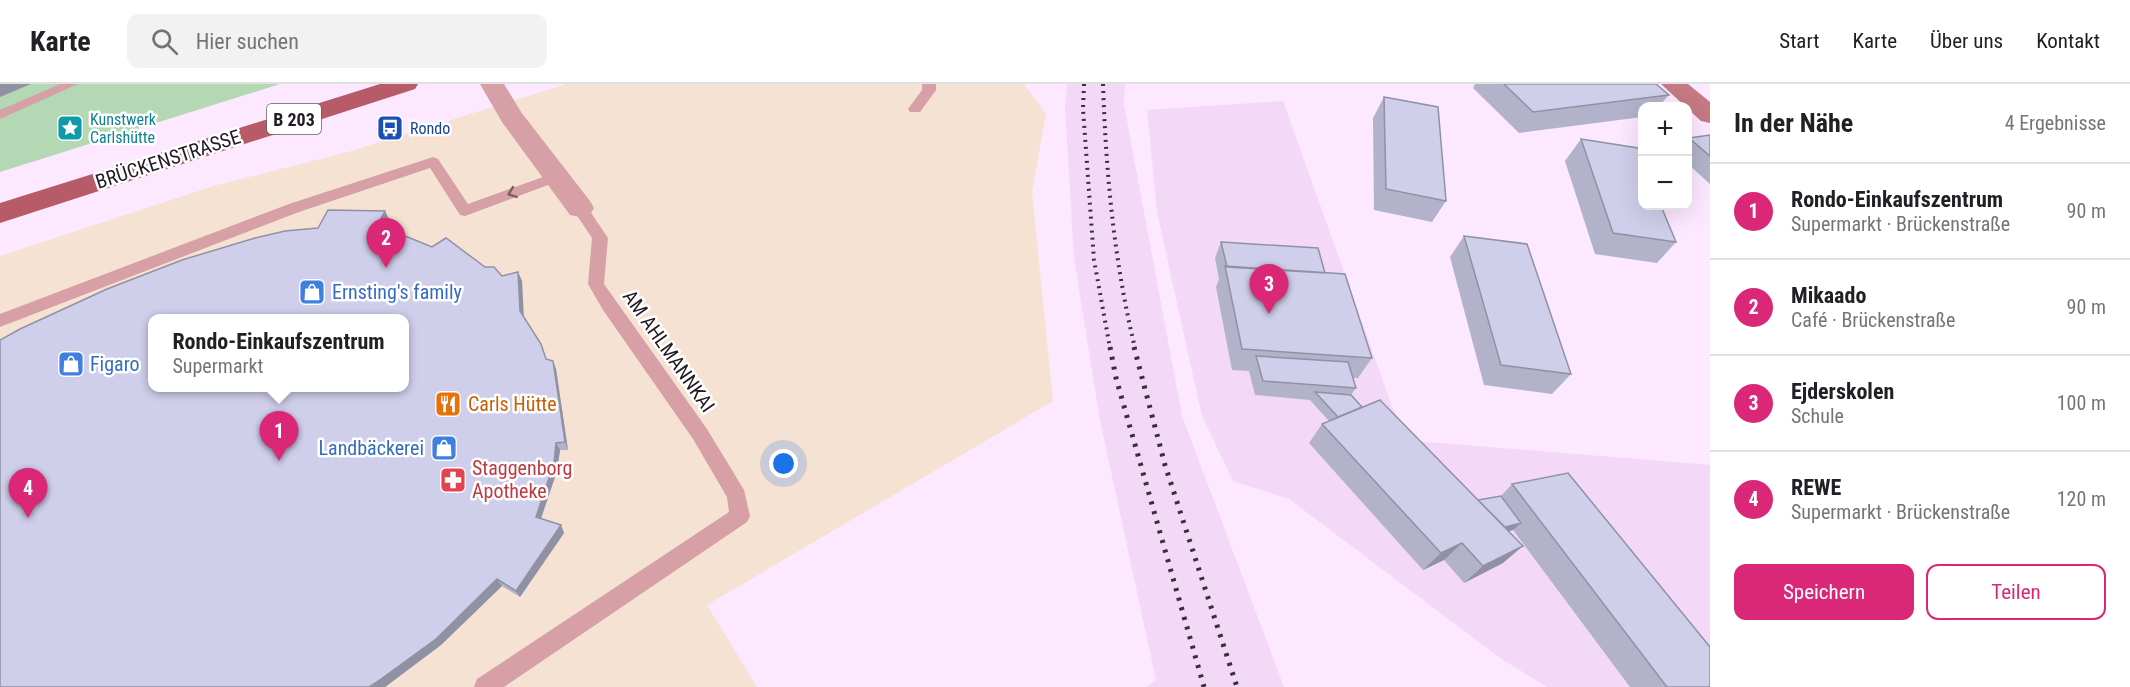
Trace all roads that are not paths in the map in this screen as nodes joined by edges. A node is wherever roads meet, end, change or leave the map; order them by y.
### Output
1 (71, 84) edge
2 (406, 84) edge
3 (492, 84) edge
4 (929, 84) edge
5 (1673, 84) edge
6 (915, 109) dead end
7 (0, 115) edge
8 (1710, 115) edge
9 (559, 176) junction
10 (580, 208) joint
11 (0, 213) edge
12 (0, 321) edge
13 (484, 687) edge

1 - 7 lane
2 - 11 main road, BRÜCKENSTRASSE / B 203
3 - 9 street
4 - 6 lane
5 - 8 main road
9 - 10 street
9 -> 12 lane
10 - 13 lane, AM AHLMANNKAI

